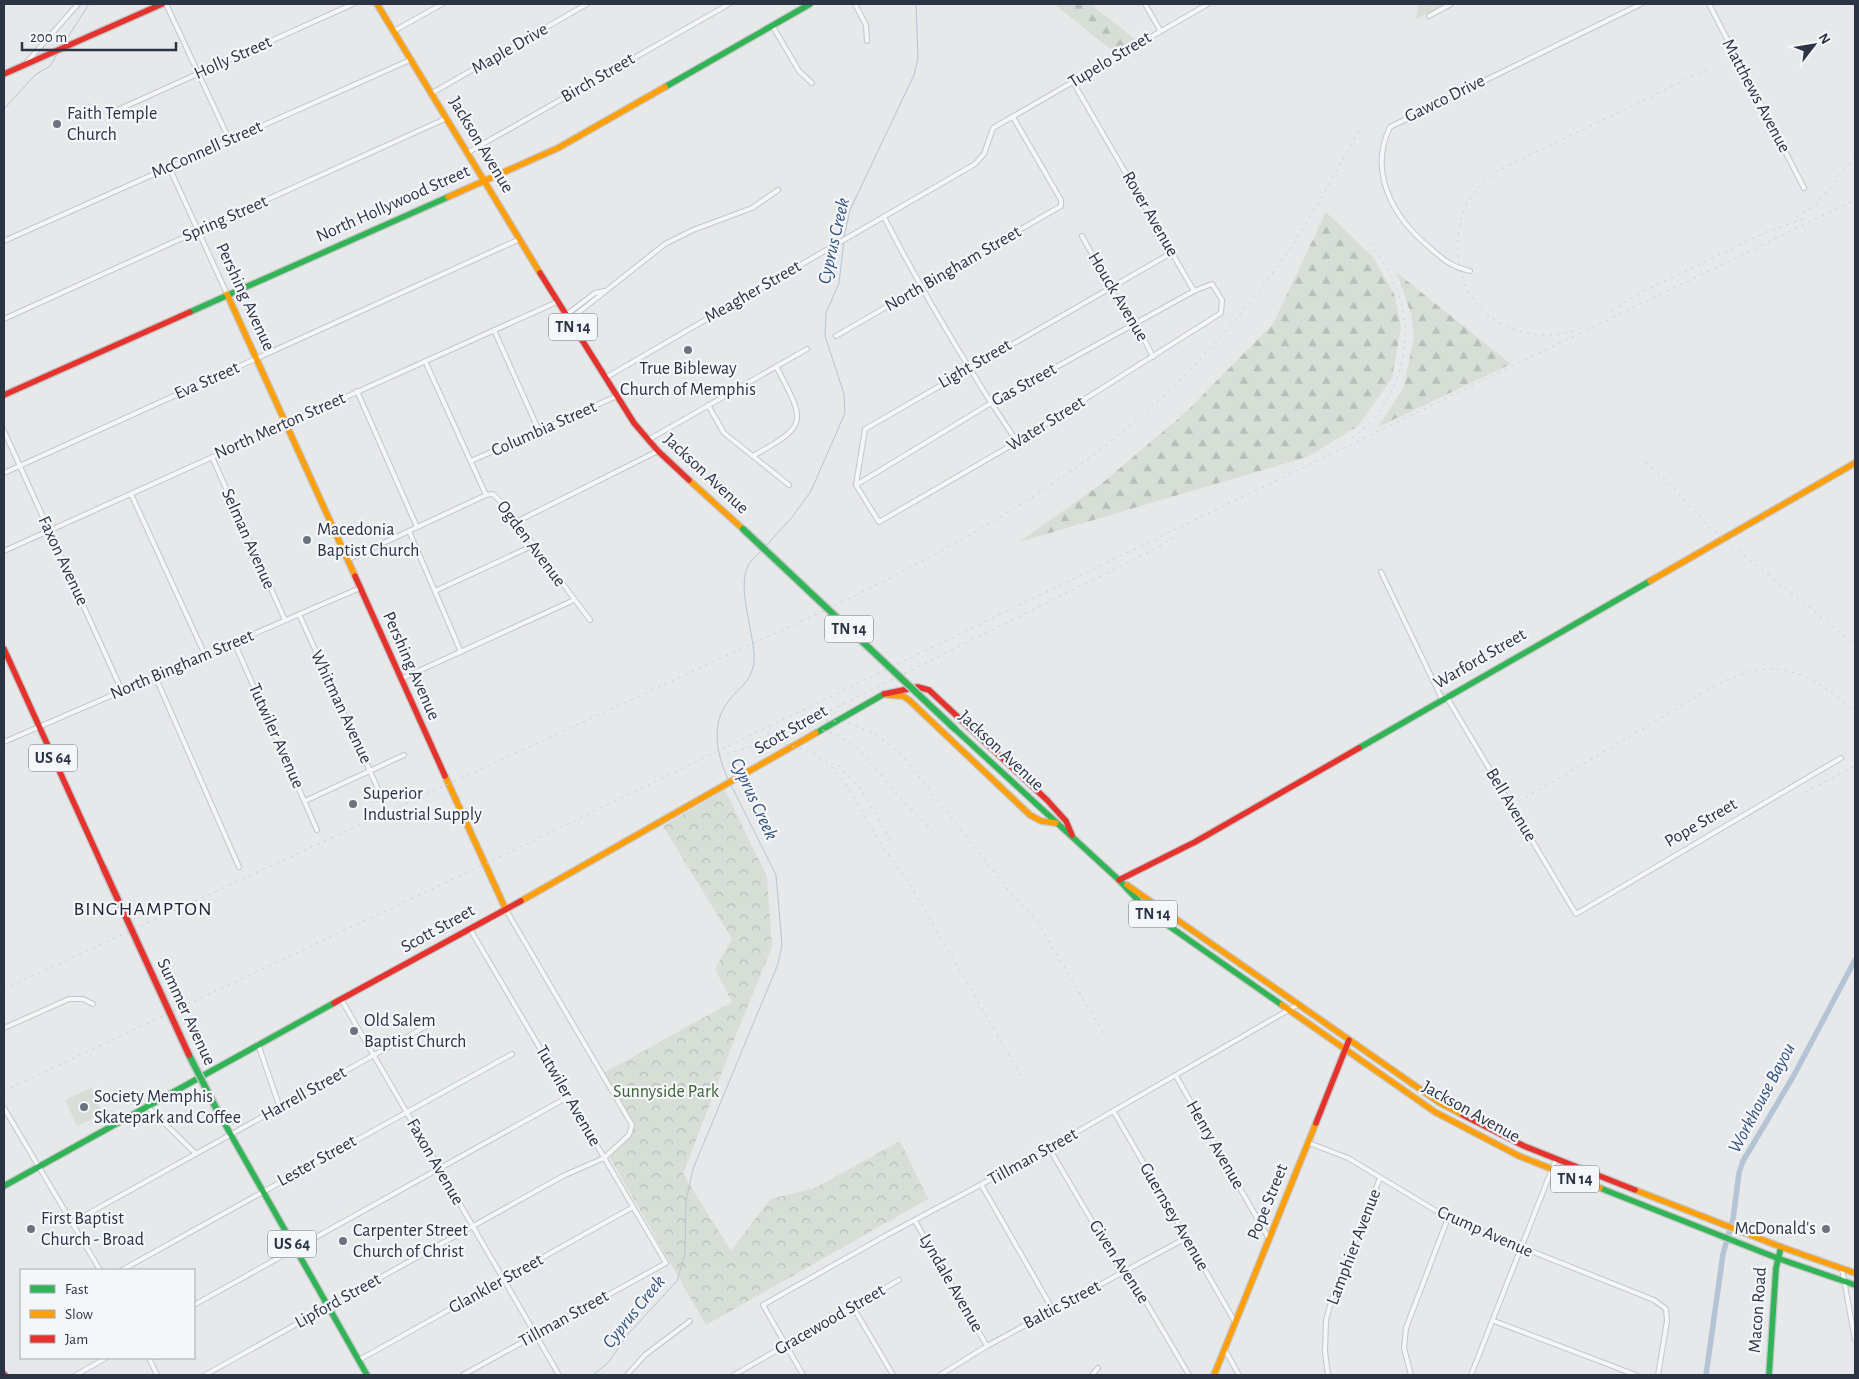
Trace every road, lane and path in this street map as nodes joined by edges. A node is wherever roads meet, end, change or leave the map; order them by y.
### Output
1 (78, 4) edge
2 (164, 4) edge
3 (353, 4) edge
4 (378, 4) edge
5 (442, 4) edge
6 (587, 4) edge
7 (729, 4) edge
8 (810, 4) edge
9 (855, 4) edge
10 (1145, 4) edge
11 (1208, 4) edge
12 (1451, 4) edge
13 (1641, 4) edge
14 (1709, 4) edge
15 (1429, 16) dead end
16 (772, 25) junction
17 (1160, 30) junction
18 (394, 31) junction
19 (867, 41) dead end
20 (411, 60) junction
21 (26, 63) junction
22 (199, 73) junction
23 (4, 74) edge
24 (1073, 82) junction
25 (812, 84) dead end
26 (432, 93) junction
27 (113, 112) dead end
28 (1013, 117) junction
29 (447, 118) junction
30 (229, 139) junction
31 (467, 153) junction
32 (169, 167) junction
33 (484, 180) junction
34 (1804, 188) dead end
35 (778, 190) dead end
36 (884, 217) junction
37 (198, 231) junction
38 (1082, 236) dead end
39 (520, 239) junction
40 (4, 241) edge
41 (1173, 252) junction
42 (1470, 271) dead end
43 (1111, 286) junction
44 (920, 287) junction
45 (1194, 291) junction
46 (227, 294) junction
47 (557, 302) junction
48 (567, 318) junction
49 (4, 319) edge
50 (1131, 325) junction
51 (494, 330) junction
52 (836, 336) dead end
53 (807, 349) dead end
54 (1153, 357) junction
55 (257, 358) junction
56 (425, 361) junction
57 (777, 368) junction
58 (968, 368) junction
59 (606, 378) junction
60 (357, 391) junction
61 (4, 395) edge
62 (617, 396) junction
63 (991, 403) junction
64 (708, 405) junction
65 (287, 423) junction
66 (4, 431) edge
67 (539, 431) junction
68 (648, 440) junction
69 (1017, 442) junction
70 (658, 452) junction
71 (753, 456) junction
72 (212, 457) junction
73 (471, 462) junction
74 (1855, 463) edge
75 (20, 465) junction
76 (4, 473) edge
77 (856, 484) junction
78 (789, 486) dead end
79 (131, 494) junction
80 (486, 495) junction
81 (516, 522) junction
82 (418, 527) junction
83 (49, 531) junction
84 (409, 531) junction
85 (532, 546) junction
86 (4, 551) edge
87 (348, 560) junction
88 (1381, 572) dead end
89 (360, 588) junction
90 (435, 591) junction
91 (574, 600) junction
92 (299, 614) junction
93 (285, 620) junction
94 (590, 620) dead end
95 (234, 642) junction
96 (4, 649) edge
97 (460, 652) junction
98 (205, 655) junction
99 (156, 676) junction
100 (401, 680) junction
101 (122, 691) junction
102 (884, 694) junction
103 (1444, 697) junction
104 (39, 727) junction
105 (4, 742) edge
106 (404, 754) dead end
107 (1841, 758) dead end
108 (370, 769) junction
109 (383, 800) dead end
110 (305, 801) junction
111 (1056, 823) junction
112 (317, 830) dead end
113 (1073, 838) junction
114 (239, 867) dead end
115 (1120, 880) junction
116 (506, 910) junction
117 (1576, 914) joint
118 (470, 929) junction
119 (1199, 934) junction
120 (1193, 942) junction
121 (342, 999) junction
122 (93, 1004) dead end
123 (1299, 1004) junction
124 (1288, 1010) junction
125 (430, 1024) dead end
126 (4, 1028) edge
127 (1349, 1040) junction
128 (258, 1044) junction
129 (1345, 1050) junction
130 (512, 1054) dead end
131 (373, 1056) junction
132 (1176, 1076) junction
133 (568, 1097) junction
134 (1440, 1103) junction
135 (147, 1106) junction
136 (4, 1108) edge
137 (280, 1108) junction
138 (406, 1112) junction
139 (1114, 1112) junction
140 (1434, 1112) junction
141 (230, 1135) junction
142 (1309, 1143) junction
143 (1049, 1148) junction
144 (196, 1154) junction
145 (604, 1158) junction
146 (1556, 1159) junction
147 (39, 1166) junction
148 (440, 1169) junction
149 (1552, 1170) junction
150 (1380, 1178) junction
151 (4, 1186) edge
152 (982, 1186) junction
153 (262, 1192) junction
154 (633, 1207) junction
155 (1448, 1218) junction
156 (915, 1221) junction
157 (73, 1222) junction
158 (472, 1227) junction
159 (1186, 1238) junction
160 (1269, 1240) junction
161 (1780, 1248) junction
162 (295, 1249) junction
163 (1521, 1249) junction
164 (1777, 1258) junction
165 (666, 1263) joint
166 (99, 1269) edge
167 (124, 1269) edge
168 (1842, 1269) junction
169 (1124, 1272) junction
170 (1855, 1273) edge
171 (503, 1280) junction
172 (900, 1280) dead end
173 (1844, 1282) junction
174 (1855, 1285) edge
175 (195, 1304) edge
176 (327, 1306) junction
177 (853, 1307) junction
178 (1053, 1310) junction
179 (1494, 1320) junction
180 (690, 1321) dead end
181 (1235, 1322) junction
182 (535, 1335) junction
183 (1855, 1340) edge
184 (786, 1345) junction
185 (986, 1346) junction
186 (1224, 1350) junction
187 (104, 1359) edge
188 (149, 1359) edge
189 (359, 1360) junction
190 (1098, 1368) dead end
191 (76, 1375) edge
192 (157, 1375) edge
193 (205, 1375) edge
194 (368, 1375) edge
195 (463, 1375) edge
196 (559, 1375) edge
197 (627, 1375) edge
198 (734, 1375) edge
199 (803, 1375) edge
200 (893, 1375) edge
201 (940, 1375) edge
202 (1092, 1375) edge
203 (1189, 1375) edge
204 (1214, 1375) edge
205 (1239, 1375) edge
206 (1328, 1375) edge
207 (1411, 1375) edge
208 (1471, 1375) edge
209 (1636, 1375) edge
210 (1658, 1375) edge
211 (1769, 1375) edge

1 - 21 street
2 - 21 main road
2 - 22 street
3 - 22 street, Holly Street
4 - 18 main road, Jackson Avenue / TN 14
5 - 18 street
6 - 26 street, Maple Drive
7 - 31 street, Birch Street
8 - 16 main road, North Hollywood Street
9 - 19 street
10 - 17 street
11 - 17 street, Tupelo Street
12 - 15 street
13 - 42 street, Gawco Drive
14 - 34 street, Matthews Avenue
16 - 25 street
16 - 33 main road, North Hollywood Street
17 - 24 street, Tupelo Street
18 - 20 main road, Jackson Avenue / TN 14
20 - 26 main road, Jackson Avenue / TN 14
20 - 30 street, McConnell Street
21 - 23 main road
22 - 27 street, Holly Street
22 - 30 street
24 - 28 street, Tupelo Street
24 - 41 street, Rover Avenue
26 - 29 main road, Jackson Avenue / TN 14
28 - 36 street, Meagher Street
28 - 44 street, North Bingham Street
29 - 31 main road, Jackson Avenue / TN 14
29 - 37 street, Spring Street
30 - 32 street, McConnell Street
31 - 33 main road, Jackson Avenue / TN 14
32 - 37 street, Pershing Avenue
32 - 40 street, McConnell Street
33 - 39 main road, Jackson Avenue / TN 14
33 - 46 main road, North Hollywood Street
35 - 48 street
36 - 44 street
36 - 59 street, Meagher Street
37 - 46 street, Pershing Avenue
37 - 49 street, Spring Street
38 - 43 street, Houck Avenue
39 - 47 main road, Jackson Avenue / TN 14
39 - 55 street, Eva Street
41 - 43 street, Light Street
41 - 45 street, Rover Avenue
43 - 50 street, Houck Avenue
43 - 58 street, Light Street
44 - 52 street, North Bingham Street
44 - 58 street
45 - 50 street, Gas Street
45 - 54 street, Water Street
46 - 55 main road, Pershing Avenue
46 - 61 main road, North Hollywood Street
47 - 48 main road, Jackson Avenue / TN 14
47 - 51 street, North Merton Street
48 - 59 main road, Jackson Avenue / TN 14
50 - 54 street, Houck Avenue
50 - 63 street, Gas Street
51 - 56 street, North Merton Street
51 - 67 street
53 - 57 street
54 - 69 street, Water Street
55 - 65 main road, Pershing Avenue
55 - 75 street, Eva Street
56 - 60 street, North Merton Street
56 - 73 street, Ogden Avenue
57 - 64 street
57 - 71 street
58 - 63 street
58 - 77 street, Light Street
59 - 62 main road, Jackson Avenue / TN 14
60 - 65 street, North Merton Street
60 - 82 street
62 - 67 street, Columbia Street
62 - 68 main road, Jackson Avenue / TN 14
63 - 69 street
63 - 77 street, Gas Street
64 - 68 street
64 - 71 street
65 - 72 street, North Merton Street
65 - 87 main road, Pershing Avenue
66 - 75 street, Faxon Avenue
67 - 73 street, Columbia Street
68 - 70 main road, Jackson Avenue / TN 14
69 - 77 street, Water Street
70 - 81 street
70 - 111 main road, Jackson Avenue / TN 14, bridge
71 - 78 street
72 - 79 street, North Merton Street
72 - 93 street, Selman Avenue
73 - 80 street, Ogden Avenue
74 - 103 main road, Warford Street
75 - 76 street, Eva Street
75 - 83 street, Faxon Avenue
79 - 83 street, North Merton Street
79 - 98 street
80 - 81 street, Ogden Avenue
80 - 82 street
81 - 85 street, Ogden Avenue
82 - 84 street
83 - 86 street, North Merton Street
83 - 101 street, Faxon Avenue
84 - 87 street
84 - 90 street
85 - 90 street
85 - 91 street, Ogden Avenue
87 - 89 main road, Pershing Avenue
88 - 103 street, Bell Avenue
89 - 92 street, North Bingham Street
89 - 100 main road, Pershing Avenue
90 - 97 street
91 - 94 street, Ogden Avenue
91 - 97 street
92 - 93 street, North Bingham Street
92 - 108 street, Whitman Avenue
93 - 95 street, North Bingham Street
95 - 98 street, North Bingham Street
95 - 110 street, Tutwiler Avenue
96 - 104 main road, Summer Avenue / US 64
97 - 100 street
98 - 99 street, North Bingham Street
99 - 101 street, North Bingham Street
99 - 114 street
100 - 116 main road, Pershing Avenue
101 - 104 street, North Bingham Street
102 - 111 main road
102 - 113 main road, Scott Street
102 - 116 main road, Scott Street
103 - 115 main road, Warford Street
103 - 117 street, Bell Avenue
104 - 105 street, North Bingham Street
104 - 141 main road, Summer Avenue / US 64, bridge
106 - 108 street
107 - 117 street, Pope Street
108 - 109 street, Whitman Avenue
108 - 110 street
110 - 112 street, Tutwiler Avenue
111 - 113 main road, Jackson Avenue / TN 14
113 - 115 main road, Jackson Avenue / TN 14
115 - 119 main road, Jackson Avenue / TN 14
115 - 120 main road, Jackson Avenue / TN 14
116 - 118 main road, Scott Street
116 - 145 street, Pershing Avenue
118 - 121 main road, Scott Street
118 - 133 street, Tutwiler Avenue
119 - 120 street
119 - 123 main road, Jackson Avenue / TN 14
120 - 124 main road, Jackson Avenue / TN 14
121 - 128 main road, Scott Street
121 - 131 street, Faxon Avenue
122 - 126 street
123 - 124 street, Tillman Street
123 - 127 main road, Jackson Avenue / TN 14
124 - 129 main road, Jackson Avenue / TN 14
124 - 132 street, Tillman Street
125 - 131 street, Harrell Street
127 - 129 main road, Pope Street
127 - 134 main road, Jackson Avenue / TN 14
128 - 135 main road, Scott Street
128 - 137 street
129 - 140 main road, Jackson Avenue / TN 14
129 - 142 main road, Pope Street
130 - 138 street, Lester Street
131 - 137 street, Harrell Street
131 - 138 street, Faxon Avenue
132 - 139 street, Tillman Street
132 - 160 street, Henry Avenue
133 - 145 street, Tutwiler Avenue
133 - 148 street
134 - 140 street
134 - 146 main road, Jackson Avenue / TN 14
135 - 144 street
135 - 147 main road, Scott Street
136 - 147 street
137 - 141 street, Harrell Street
138 - 148 street, Faxon Avenue
138 - 153 street, Lester Street
139 - 143 street, Tillman Street
139 - 159 street, Guernsey Avenue
140 - 149 main road, Jackson Avenue / TN 14
141 - 144 street, Harrell Street
141 - 153 main road, Summer Avenue / US 64
142 - 150 street, Crump Avenue
142 - 160 main road, Pope Street
143 - 152 street, Tillman Street
143 - 169 street, Given Avenue
144 - 157 street, Harrell Street
145 - 154 street, Tutwiler Avenue
145 - 158 street, Lipford Street
146 - 149 street
146 - 161 main road, Jackson Avenue / TN 14
147 - 151 main road, Scott Street
147 - 157 street
148 - 158 street, Faxon Avenue
148 - 162 street
149 - 163 street
149 - 164 main road, Jackson Avenue / TN 14
150 - 155 street, Crump Avenue
150 - 206 street, Lamphier Avenue
152 - 156 street, Tillman Street
152 - 178 street
153 - 162 main road, Summer Avenue / US 64
153 - 167 street, Lester Street
154 - 165 street, Tutwiler Avenue
154 - 171 street, Glankler Street
155 - 163 street, Crump Avenue
155 - 207 street
156 - 184 street, Tillman Street
156 - 185 street, Lyndale Avenue
157 - 166 street
158 - 171 street, Faxon Avenue
158 - 176 street, Lipford Street
159 - 169 street, Baltic Street
159 - 181 street, Guernsey Avenue
160 - 181 main road, Pope Street
161 - 164 main road, Macon Road
161 - 168 main road, Jackson Avenue / TN 14
162 - 175 street
162 - 176 main road, Summer Avenue / US 64
163 - 179 street
163 - 210 street, Crump Avenue
164 - 173 main road, Jackson Avenue / TN 14
164 - 211 main road, Macon Road
165 - 182 street, Tillman Street
168 - 170 main road, Jackson Avenue / TN 14
168 - 173 street
169 - 178 street, Baltic Street
169 - 203 street, Given Avenue
171 - 182 street, Faxon Avenue
171 - 189 street, Glankler Street
172 - 177 street, Gracewood Street
173 - 174 main road, Jackson Avenue / TN 14
173 - 183 street
176 - 189 main road, Summer Avenue / US 64
176 - 193 street, Lipford Street
177 - 184 street, Gracewood Street
177 - 200 street
178 - 185 street, Baltic Street
179 - 208 street
179 - 209 street
180 - 197 street
181 - 186 main road, Pope Street
182 - 195 street, Tillman Street
182 - 196 street, Faxon Avenue
184 - 198 street, Gracewood Street
184 - 199 street
185 - 201 street, Baltic Street
186 - 204 main road, Pope Street
186 - 205 street
187 - 191 street
188 - 192 street
189 - 194 main road, Summer Avenue / US 64
190 - 202 street

